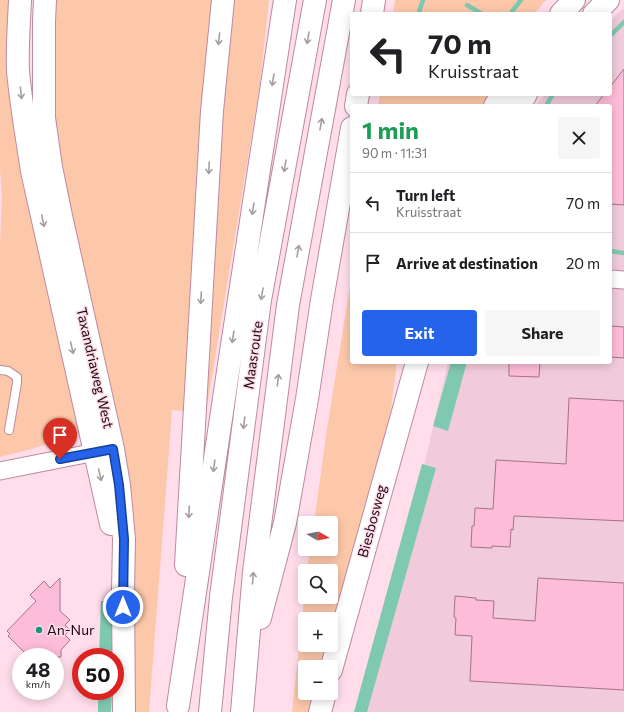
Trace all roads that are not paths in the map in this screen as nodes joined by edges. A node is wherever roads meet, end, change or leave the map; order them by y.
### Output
1 (20, 0) edge
2 (45, 0) edge
3 (223, 0) edge
4 (285, 0) edge
5 (315, 0) edge
6 (344, 0) edge
7 (374, 0) edge
8 (574, 0) edge
9 (608, 0) edge
10 (372, 12) edge
11 (563, 12) edge
12 (596, 12) edge
13 (350, 139) edge
14 (612, 279) edge
15 (624, 280) edge
16 (415, 365) edge
17 (0, 370) edge
18 (9, 430) dead end
19 (104, 451) junction
20 (0, 471) edge
21 (334, 660) edge
22 (245, 673) junction
23 (323, 700) edge
24 (178, 709) edge
25 (124, 712) edge
26 (210, 712) edge
27 (242, 712) edge
28 (320, 712) edge

1 -> 19 main road, Taxandriaweg West
2 - 19 main road, Taxandriaweg West
3 -> 24 main road
4 -> 24 main road
5 -> 26 main road, Maasroute
22 -> 6 main road, Maasroute
7 - 10 main road
8 - 11 main road
9 - 12 main road
13 - 22 main road
14 - 15 street
16 - 21 main road, Biesbosweg
17 - 18 lane
19 - 20 street
19 - 25 main road, Taxandriaweg West
22 - 27 main road, Maasroute
23 - 28 main road

